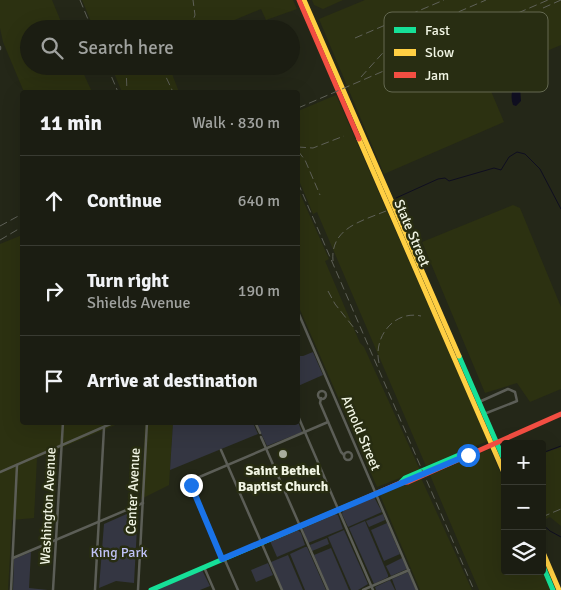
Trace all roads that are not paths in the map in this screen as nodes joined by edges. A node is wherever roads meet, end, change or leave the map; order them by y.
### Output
1 (299, 0) edge
2 (304, 0) edge
3 (300, 317) edge
4 (321, 398) dead end
5 (479, 402) junction
6 (561, 414) edge
7 (482, 415) junction
8 (300, 421) edge
9 (328, 422) junction
10 (62, 425) edge
11 (110, 425) edge
12 (147, 425) edge
13 (256, 425) edge
14 (104, 428) junction
15 (304, 432) junction
16 (494, 442) junction
17 (61, 446) junction
18 (266, 449) junction
19 (221, 450) dead end
20 (344, 454) dead end
21 (501, 455) edge
22 (501, 463) edge
23 (17, 465) junction
24 (228, 466) junction
25 (0, 472) edge
26 (376, 493) junction
27 (143, 503) junction
28 (338, 510) junction
29 (99, 522) junction
30 (300, 526) junction
31 (56, 540) junction
32 (262, 542) junction
33 (13, 558) junction
34 (223, 559) junction
35 (546, 559) edge
36 (204, 567) junction
37 (409, 570) junction
38 (546, 573) edge
39 (372, 588) edge
40 (11, 590) edge
41 (53, 590) edge
42 (95, 590) edge
43 (138, 590) edge
44 (151, 590) edge
45 (214, 590) edge
46 (238, 590) edge
47 (282, 590) edge
48 (328, 590) edge
49 (363, 590) edge
50 (418, 590) edge
51 (553, 590) edge
52 (559, 590) edge

1 - 7 street, State Street
2 - 5 street, State Street
3 - 26 street, Arnold Street
4 - 9 street
5 - 7 street, State Street
5 - 7 street
6 - 16 street
7 - 16 street, State Street
8 - 15 street
9 - 15 street
9 - 20 street
10 - 17 street, Washington Avenue
11 - 14 street
12 - 27 street, Center Avenue
13 - 18 street
14 - 17 street
14 - 29 street
15 - 18 street
15 - 28 street
16 - 21 street, State Street
16 - 22 street, State Street
16 - 26 street
17 - 23 street
17 - 31 street, Washington Avenue
18 - 24 street
18 - 30 street
19 - 24 street
23 - 25 street
23 - 33 street
24 - 32 street
24 - 34 street
26 - 28 street
26 - 37 street, Arnold Street
27 - 29 street
27 - 43 street, Center Avenue
28 - 30 street
28 - 39 street
29 - 31 street
29 - 42 street
30 - 32 street
30 - 48 street
31 - 33 street
31 - 41 street, Washington Avenue
32 - 34 street
32 - 47 street
33 - 40 street
34 - 36 street
34 - 46 street
35 - 52 street
36 - 44 street
36 - 45 street
37 - 39 street
37 - 50 street, Arnold Street
38 - 51 street
39 - 49 street

